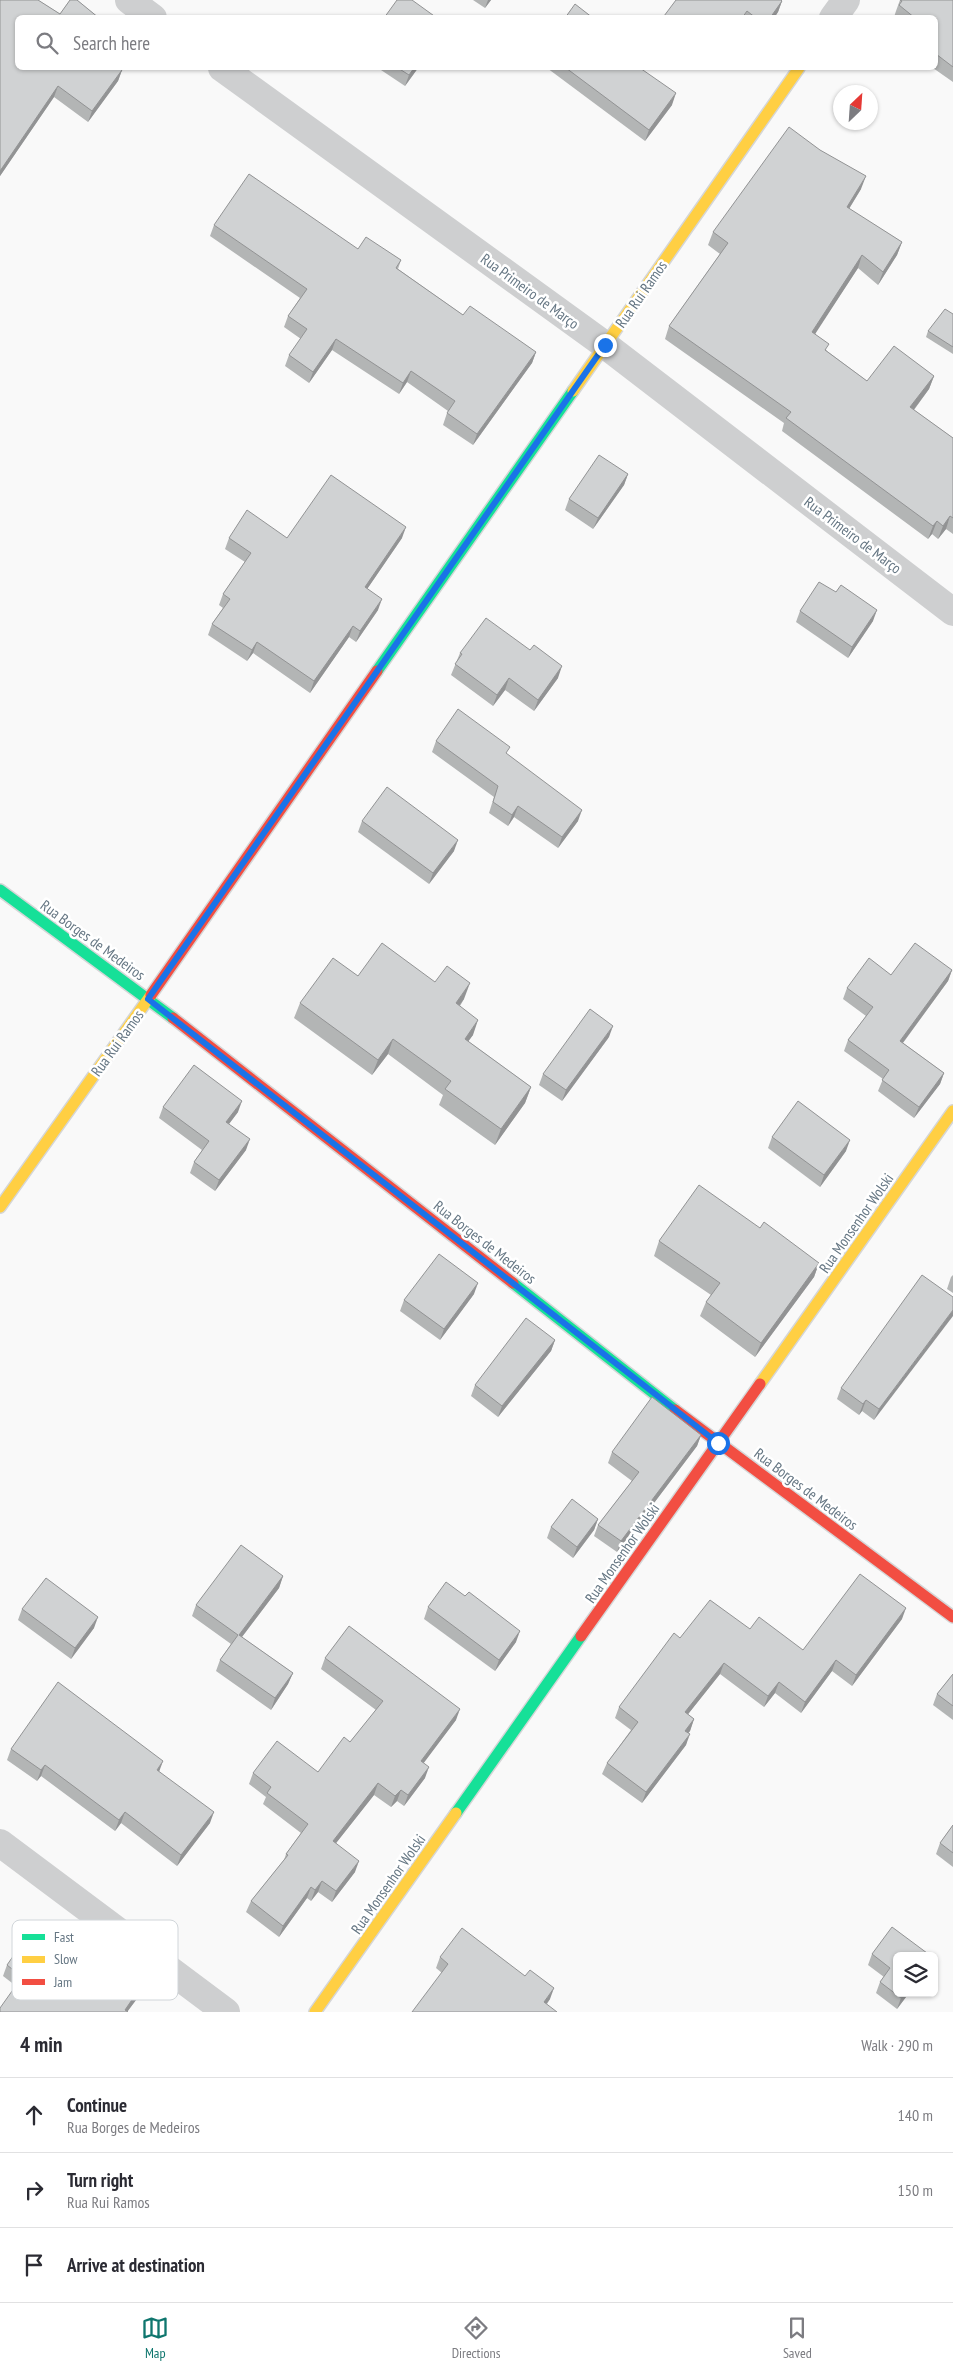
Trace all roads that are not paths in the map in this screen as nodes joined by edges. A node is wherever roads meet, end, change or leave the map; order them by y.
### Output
1 (129, 0) edge
2 (846, 0) edge
3 (149, 15) edge
4 (836, 15) edge
5 (225, 70) edge
6 (798, 70) edge
7 (605, 345) junction
8 (953, 612) edge
9 (0, 890) edge
10 (148, 999) junction
11 (953, 1112) edge
12 (0, 1207) edge
13 (718, 1443) junction
14 (953, 1617) edge
15 (0, 1843) edge
16 (103, 1920) edge
17 (178, 1976) edge
18 (226, 2012) edge
19 (315, 2012) edge

1 - 3 street
2 - 4 street
5 - 7 street, Rua Primeiro de Março
6 - 7 street, Rua Rui Ramos
7 - 8 street, Rua Primeiro de Março
7 - 10 street, Rua Rui Ramos
9 - 10 street, Rua Borges de Medeiros
10 - 12 street, Rua Rui Ramos
10 - 13 street, Rua Borges de Medeiros
11 - 13 street, Rua Monsenhor Wolski
13 - 14 street, Rua Borges de Medeiros
13 - 19 street, Rua Monsenhor Wolski
15 - 16 street
17 - 18 street

